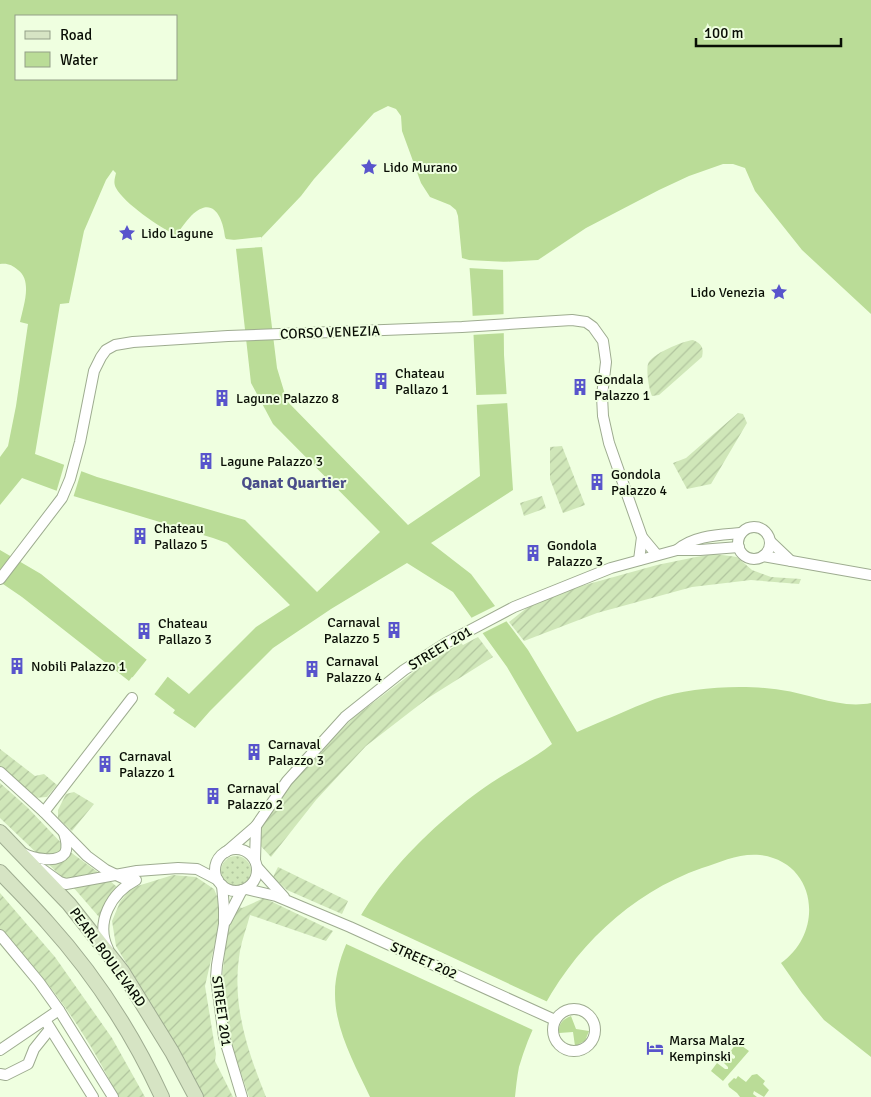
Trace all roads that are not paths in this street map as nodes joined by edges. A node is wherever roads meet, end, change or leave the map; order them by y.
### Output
1 (741, 533) junction
2 (642, 537) junction
3 (771, 542) junction
4 (738, 547) junction
5 (678, 550) junction
6 (657, 555) junction
7 (764, 556) junction
8 (639, 560) junction
9 (791, 561) junction
10 (871, 575) edge
11 (0, 579) edge
12 (132, 698) dead end
13 (0, 772) edge
14 (44, 812) junction
15 (256, 826) junction
16 (0, 832) edge
17 (64, 832) junction
18 (16, 848) junction
19 (226, 852) junction
20 (218, 859) junction
21 (256, 864) junction
22 (197, 869) junction
23 (154, 870) junction
24 (0, 872) edge
25 (116, 876) junction
26 (131, 882) junction
27 (220, 883) junction
28 (244, 890) junction
29 (291, 902) junction
30 (224, 924) junction
31 (0, 935) edge
32 (122, 971) junction
33 (59, 1010) junction
34 (555, 1020) junction
35 (48, 1024) junction
36 (0, 1050) edge
37 (0, 1074) edge
38 (92, 1097) edge
39 (113, 1097) edge
40 (162, 1097) edge
41 (196, 1097) edge
42 (242, 1097) edge

1 - 3 street
1 - 4 street
1 - 5 street, STREET 201
2 - 6 street, CORSO VENEZIA
2 - 8 street, CORSO VENEZIA
2 - 11 street, CORSO VENEZIA
3 - 7 street
3 - 9 street
4 - 5 street, STREET 201
4 - 7 street
5 - 6 street, STREET 201
6 - 8 street, STREET 201
7 - 9 street
8 - 15 street, STREET 201
9 - 10 street
12 - 14 street
13 - 14 street
14 - 17 street
15 - 19 street, STREET 201
15 - 21 street
16 - 18 main road, PEARL BOULEVARD
17 - 18 street
17 - 25 street
18 - 25 street
18 - 32 main road, PEARL BOULEVARD
19 - 20 street
19 - 21 street
20 - 22 street
20 - 27 street
21 - 28 street
21 - 29 street, STREET 202
22 - 23 street
22 - 27 street
23 - 25 street
23 - 26 street
24 - 40 main road, PEARL BOULEVARD
25 - 26 street
26 - 32 street
27 - 28 street
27 - 30 street, STREET 201
28 - 29 street, STREET 202
28 - 30 street, STREET 201
29 - 34 street, STREET 202
30 - 42 street, STREET 201
31 - 33 street
32 - 41 main road, PEARL BOULEVARD
33 - 35 street
33 - 39 street
34 - 34 street
35 - 36 street
35 - 37 street
35 - 38 street

